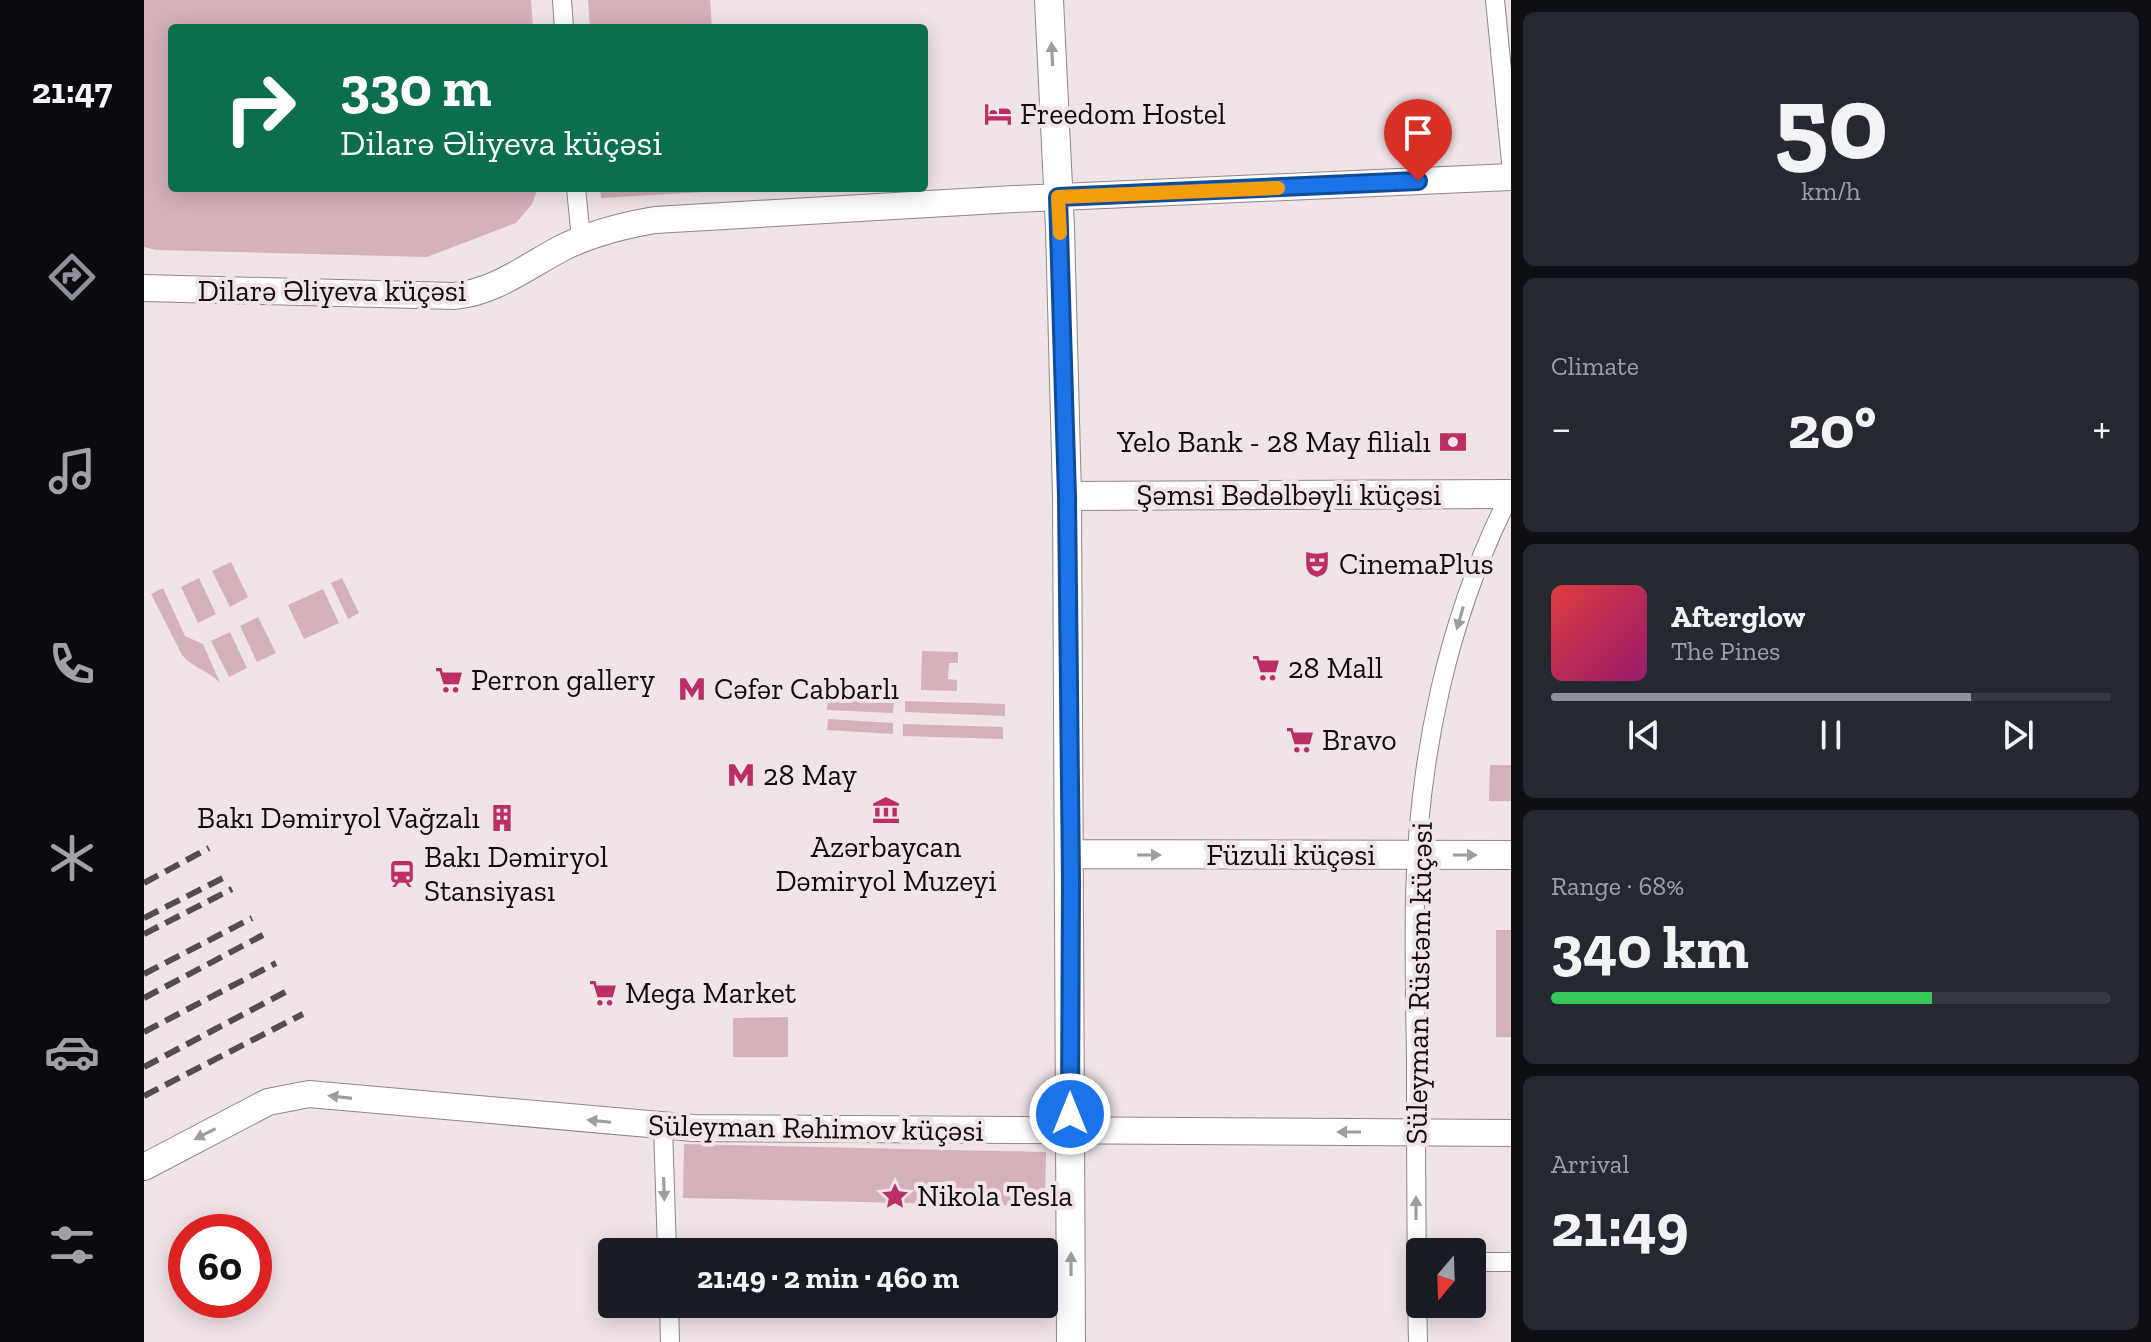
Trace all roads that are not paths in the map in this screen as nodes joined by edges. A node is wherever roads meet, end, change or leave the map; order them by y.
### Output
1 (562, 0) edge
2 (1049, 0) edge
3 (1495, 0) edge
4 (564, 24) edge
5 (1511, 162) edge
6 (1511, 177) edge
7 (576, 192) edge
8 (1058, 197) junction
9 (581, 239) junction
10 (144, 288) edge
11 (1511, 494) edge
12 (1067, 496) junction
13 (1071, 854) junction
14 (1418, 855) junction
15 (1511, 855) edge
16 (663, 1126) junction
17 (1068, 1132) junction
18 (1416, 1132) junction
19 (1511, 1133) edge
20 (144, 1167) edge
21 (667, 1238) edge
22 (1418, 1238) edge
23 (1486, 1262) edge
24 (1511, 1262) edge
25 (669, 1318) edge
26 (1418, 1318) edge
27 (670, 1342) edge
28 (1071, 1342) edge
29 (1418, 1342) edge

1 - 4 street
8 -> 2 main road
3 - 5 street
6 - 8 main road, Dilarə Əliyeva küçəsi
7 - 9 street
8 - 9 main road, Dilarə Əliyeva küçəsi
8 - 12 main road
9 - 10 main road, Dilarə Əliyeva küçəsi
11 - 12 main road, Şəmsi Bədəlbəyli küçəsi
11 -> 14 street, Süleyman Rüstəm küçəsi
12 - 13 main road
13 -> 14 main road, Füzuli küçəsi
13 - 17 main road
14 -> 15 main road, Füzuli küçəsi
14 - 18 street, Süleyman Rüstəm küçəsi
16 - 17 main road, Süleyman Rəhimov küçəsi
16 -> 20 main road, Süleyman Rəhimov küçəsi
16 -> 21 street
18 -> 17 main road, Süleyman Rəhimov küçəsi
28 -> 17 main road
18 - 19 main road, Süleyman Rəhimov küçəsi
22 -> 18 street, Süleyman Rüstəm küçəsi
23 - 24 street
25 - 27 street
26 - 29 street, Süleyman Rüstəm küçəsi

